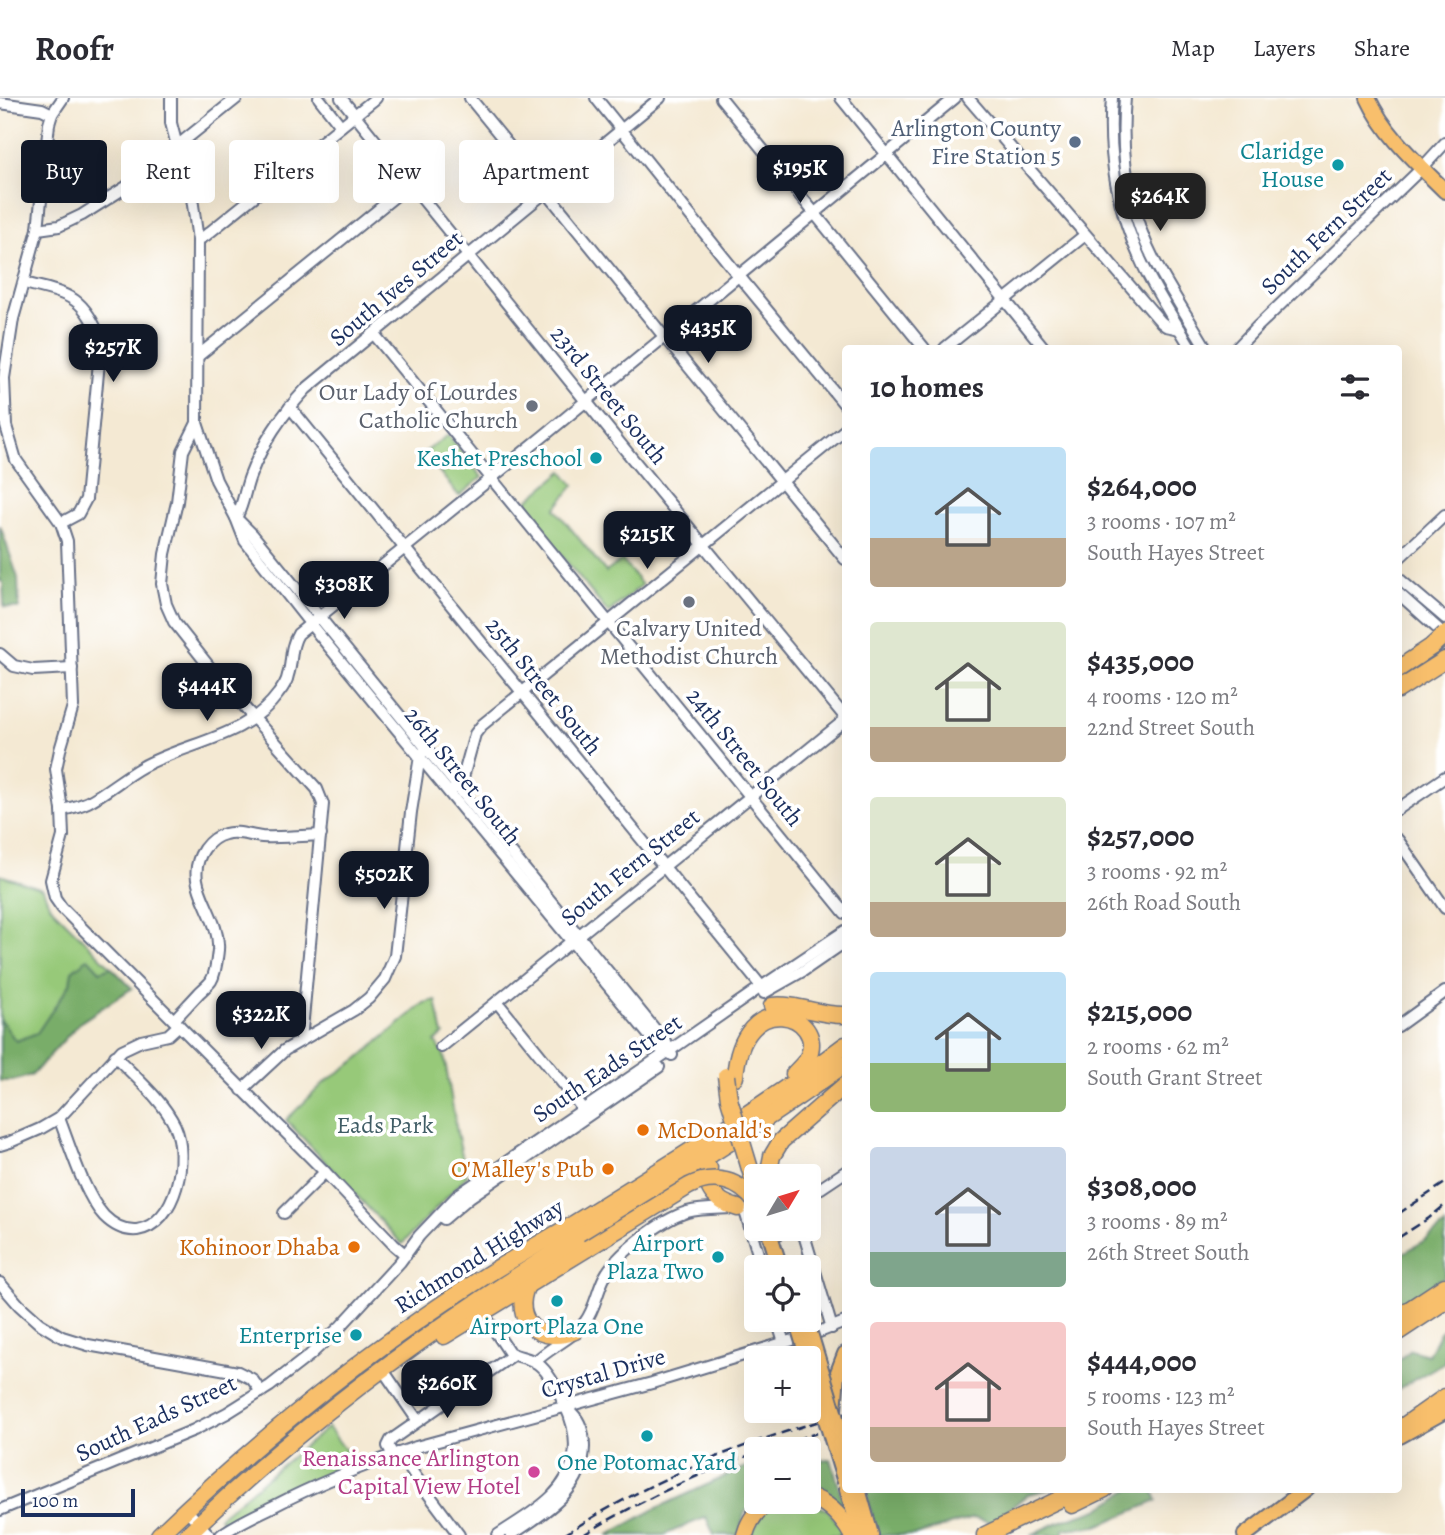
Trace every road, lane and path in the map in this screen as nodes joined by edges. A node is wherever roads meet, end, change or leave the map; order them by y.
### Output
1 (63, 98) edge
2 (171, 98) edge
3 (237, 98) edge
4 (319, 98) edge
5 (341, 98) edge
6 (376, 98) edge
7 (470, 98) edge
8 (596, 98) edge
9 (660, 98) edge
10 (720, 98) edge
11 (841, 98) edge
12 (955, 98) edge
13 (968, 98) edge
14 (1112, 98) edge
15 (1125, 98) edge
16 (1368, 98) edge
17 (1378, 98) edge
18 (0, 103) edge
19 (52, 114) junction
20 (355, 115) junction
21 (341, 126) junction
22 (621, 129) junction
23 (175, 140) edge
24 (184, 140) edge
25 (375, 140) edge
26 (504, 140) edge
27 (608, 140) edge
28 (1445, 143) edge
29 (887, 154) junction
30 (1425, 165) junction
31 (1445, 179) edge
32 (121, 190) edge
33 (1445, 191) edge
34 (193, 203) edge
35 (387, 203) edge
36 (426, 203) edge
37 (531, 203) edge
38 (555, 203) edge
39 (815, 213) junction
40 (38, 229) junction
41 (1086, 235) junction
42 (198, 240) junction
43 (468, 255) junction
44 (738, 276) junction
45 (24, 283) junction
46 (1005, 299) junction
47 (1180, 329) junction
48 (374, 334) junction
49 (664, 337) junction
50 (922, 345) edge
51 (949, 345) edge
52 (1042, 345) edge
53 (1189, 345) edge
54 (1204, 345) edge
55 (1240, 345) edge
56 (198, 356) junction
57 (586, 400) junction
58 (842, 401) edge
59 (290, 407) junction
60 (197, 423) junction
61 (842, 432) edge
62 (5, 445) edge
63 (492, 477) junction
64 (781, 480) junction
65 (1445, 515) edge
66 (236, 518) junction
67 (61, 523) junction
68 (704, 544) junction
69 (404, 547) junction
70 (842, 555) edge
71 (1402, 555) edge
72 (1402, 581) edge
73 (1402, 597) edge
74 (1445, 618) edge
75 (315, 620) junction
76 (609, 622) junction
77 (1442, 638) edge
78 (0, 654) edge
79 (1445, 660) edge
80 (1402, 666) edge
81 (72, 668) junction
82 (1402, 687) edge
83 (522, 692) junction
84 (842, 714) edge
85 (253, 718) junction
86 (842, 720) edge
87 (423, 752) junction
88 (1445, 777) edge
89 (454, 790) junction
90 (750, 796) junction
91 (1402, 806) edge
92 (62, 810) junction
93 (321, 835) junction
94 (1402, 846) edge
95 (664, 866) junction
96 (1445, 908) edge
97 (842, 909) edge
98 (842, 933) edge
99 (575, 939) junction
100 (842, 944) edge
101 (763, 989) junction
102 (1445, 992) edge
103 (497, 1002) junction
104 (842, 1015) edge
105 (176, 1022) junction
106 (1402, 1023) edge
107 (301, 1040) junction
108 (441, 1047) dead end
109 (842, 1047) edge
110 (671, 1054) junction
111 (115, 1056) junction
112 (842, 1066) edge
113 (730, 1076) junction
114 (842, 1088) edge
115 (242, 1090) junction
116 (772, 1097) junction
117 (585, 1113) junction
118 (59, 1118) junction
119 (0, 1145) edge
120 (718, 1151) junction
121 (748, 1164) edge
122 (757, 1164) edge
123 (770, 1164) edge
124 (325, 1172) junction
125 (842, 1174) edge
126 (821, 1188) edge
127 (744, 1190) edge
128 (744, 1206) edge
129 (744, 1206) edge
130 (284, 1213) dead end
131 (806, 1241) edge
132 (406, 1255) junction
133 (0, 1283) edge
134 (527, 1285) junction
135 (1445, 1286) edge
136 (459, 1293) junction
137 (1445, 1301) edge
138 (477, 1310) junction
139 (1402, 1314) edge
140 (842, 1323) edge
141 (832, 1328) junction
142 (1402, 1329) edge
143 (575, 1331) junction
144 (781, 1332) edge
145 (810, 1332) edge
146 (784, 1343) junction
147 (513, 1355) junction
148 (535, 1362) junction
149 (842, 1362) edge
150 (389, 1365) junction
151 (261, 1392) junction
152 (1445, 1397) edge
153 (821, 1402) edge
154 (565, 1406) junction
155 (834, 1411) junction
156 (1445, 1411) edge
157 (418, 1421) junction
158 (1402, 1427) edge
159 (1402, 1435) edge
160 (842, 1438) edge
161 (396, 1454) junction
162 (842, 1472) edge
163 (848, 1493) edge
164 (859, 1493) edge
165 (1073, 1493) edge
166 (1097, 1493) edge
167 (1301, 1493) edge
168 (821, 1501) edge
169 (186, 1509) junction
170 (0, 1510) edge
171 (754, 1514) edge
172 (199, 1531) edge
173 (159, 1535) edge
174 (220, 1535) edge
175 (459, 1535) edge
176 (498, 1535) edge
177 (511, 1535) edge
178 (745, 1535) edge
179 (852, 1535) edge
180 (861, 1535) edge
181 (871, 1535) edge
182 (985, 1535) edge
183 (1010, 1535) edge
184 (1245, 1535) edge

1 - 19 street
2 - 23 street, 26th Street South
3 - 24 street
4 - 21 street
5 - 20 street, 23rd Street South
6 - 20 street
7 - 26 street
8 - 22 street
9 - 22 street, South Ives Street
10 - 39 street
11 - 29 street
12 - 29 street
13 - 41 street
14 - 47 street
15 - 54 street
16 - 30 main road
17 - 30 main road
18 - 19 street
19 - 40 street
20 - 21 street
20 - 25 street, 23rd Street South
21 - 42 street
22 - 27 street, South Ives Street
22 - 44 street
28 - 30 street, South Fern Street
29 - 39 street
29 - 46 street
30 - 31 main road
30 - 33 main road
30 - 55 street, South Fern Street
32 - 40 street
34 - 42 street, 26th Street South
35 - 56 street
36 - 43 street, 23rd Street South
37 - 43 street, South Ives Street
38 - 49 street
39 - 44 street
39 - 50 street
40 - 45 street
41 - 46 street
41 - 47 street
42 - 56 street, 26th Street South
43 - 48 street, South Ives Street
43 - 57 street, 23rd Street South
44 - 49 street
44 - 58 street
45 - 62 street
45 - 67 street
46 - 51 street
46 - 52 street
47 - 53 street
48 - 59 street, South Ives Street
48 - 63 street, 24th Street South
49 - 57 street
49 - 64 street
56 - 60 street, 26th Street South
57 - 63 street
57 - 68 street, 23rd Street South
59 - 66 street, South Ives Street
59 - 69 street, 25th Street South
60 - 66 street, 26th Street South
60 - 85 street
61 - 64 street
62 - 67 street
63 - 69 street
63 - 76 street, 24th Street South
64 - 68 street
64 - 70 street
65 - 71 street
66 - 75 street, 26th Street South
67 - 81 street
68 - 76 street
68 - 84 street, 23rd Street South
69 - 75 street
69 - 83 street, 25th Street South
72 - 74 street
73 - 77 street
75 - 85 street
75 - 87 street, 26th Street South
76 - 83 street
76 - 90 street, 24th Street South
77 - 80 highway
78 - 81 street
79 - 82 highway
81 - 92 street
83 - 89 street
83 - 95 street, 25th Street South
85 - 92 street
85 - 93 street
86 - 90 street, South Fern Street
87 - 89 street, 26th Street South
87 - 107 street
88 - 91 street
89 - 99 street, 26th Street South
90 - 95 street, South Fern Street
90 - 97 street, 24th Street South
92 - 105 street
93 - 105 street
93 - 107 street
94 - 96 street
95 - 99 street, South Fern Street
95 - 101 street, 25th Street South
98 - 101 street, South Eads Street
99 - 103 street, South Fern Street
99 - 110 street, 26th Street South
100 - 101 street, South Eads Street
101 - 110 street, South Eads Street
102 - 106 street
103 - 108 street, South Fern Street
103 - 117 street
104 - 113 highway
105 - 111 street
105 - 115 street
107 - 115 street
109 - 116 highway, Richmond Highway
110 - 117 street, South Eads Street
111 - 118 street
111 - 118 street
112 - 120 highway, Richmond Highway
113 - 116 highway
113 - 121 highway, bridge
113 - 122 highway
114 - 123 highway
115 - 124 street
116 - 136 highway, Richmond Highway
117 - 132 street, South Eads Street
118 - 119 street
120 - 128 highway
120 - 138 highway, Richmond Highway
124 - 130 street
124 - 132 street
125 - 126 street
127 - 134 highway, bridge
129 - 143 street
131 - 141 street
132 - 151 street, South Eads Street
133 - 151 street
134 - 138 highway
134 - 143 highway
135 - 139 highway
136 - 138 street
136 - 169 highway, Richmond Highway
137 - 142 highway
138 - 147 street
138 - 150 highway
140 - 141 street, Crystal Drive
141 - 146 street, Crystal Drive
143 - 148 street
144 - 146 street
145 - 155 main road, bridge
146 - 154 street, Crystal Drive
147 - 148 street
147 - 157 street
148 - 154 street
149 - 155 main road
150 - 157 street
150 - 172 highway
151 - 170 street, South Eads Street
152 - 158 highway
153 - 162 main road, bridge
154 - 161 street, Crystal Drive
154 - 176 street
154 - 177 street
155 - 160 main road, bridge
156 - 159 main road
157 - 161 street
161 - 174 street, Crystal Drive
161 - 175 street
163 - 180 main road
164 - 181 main road
165 - 182 highway
166 - 183 highway
167 - 184 main road
168 - 179 highway
169 - 172 street
169 - 173 highway, Richmond Highway
171 - 178 highway

